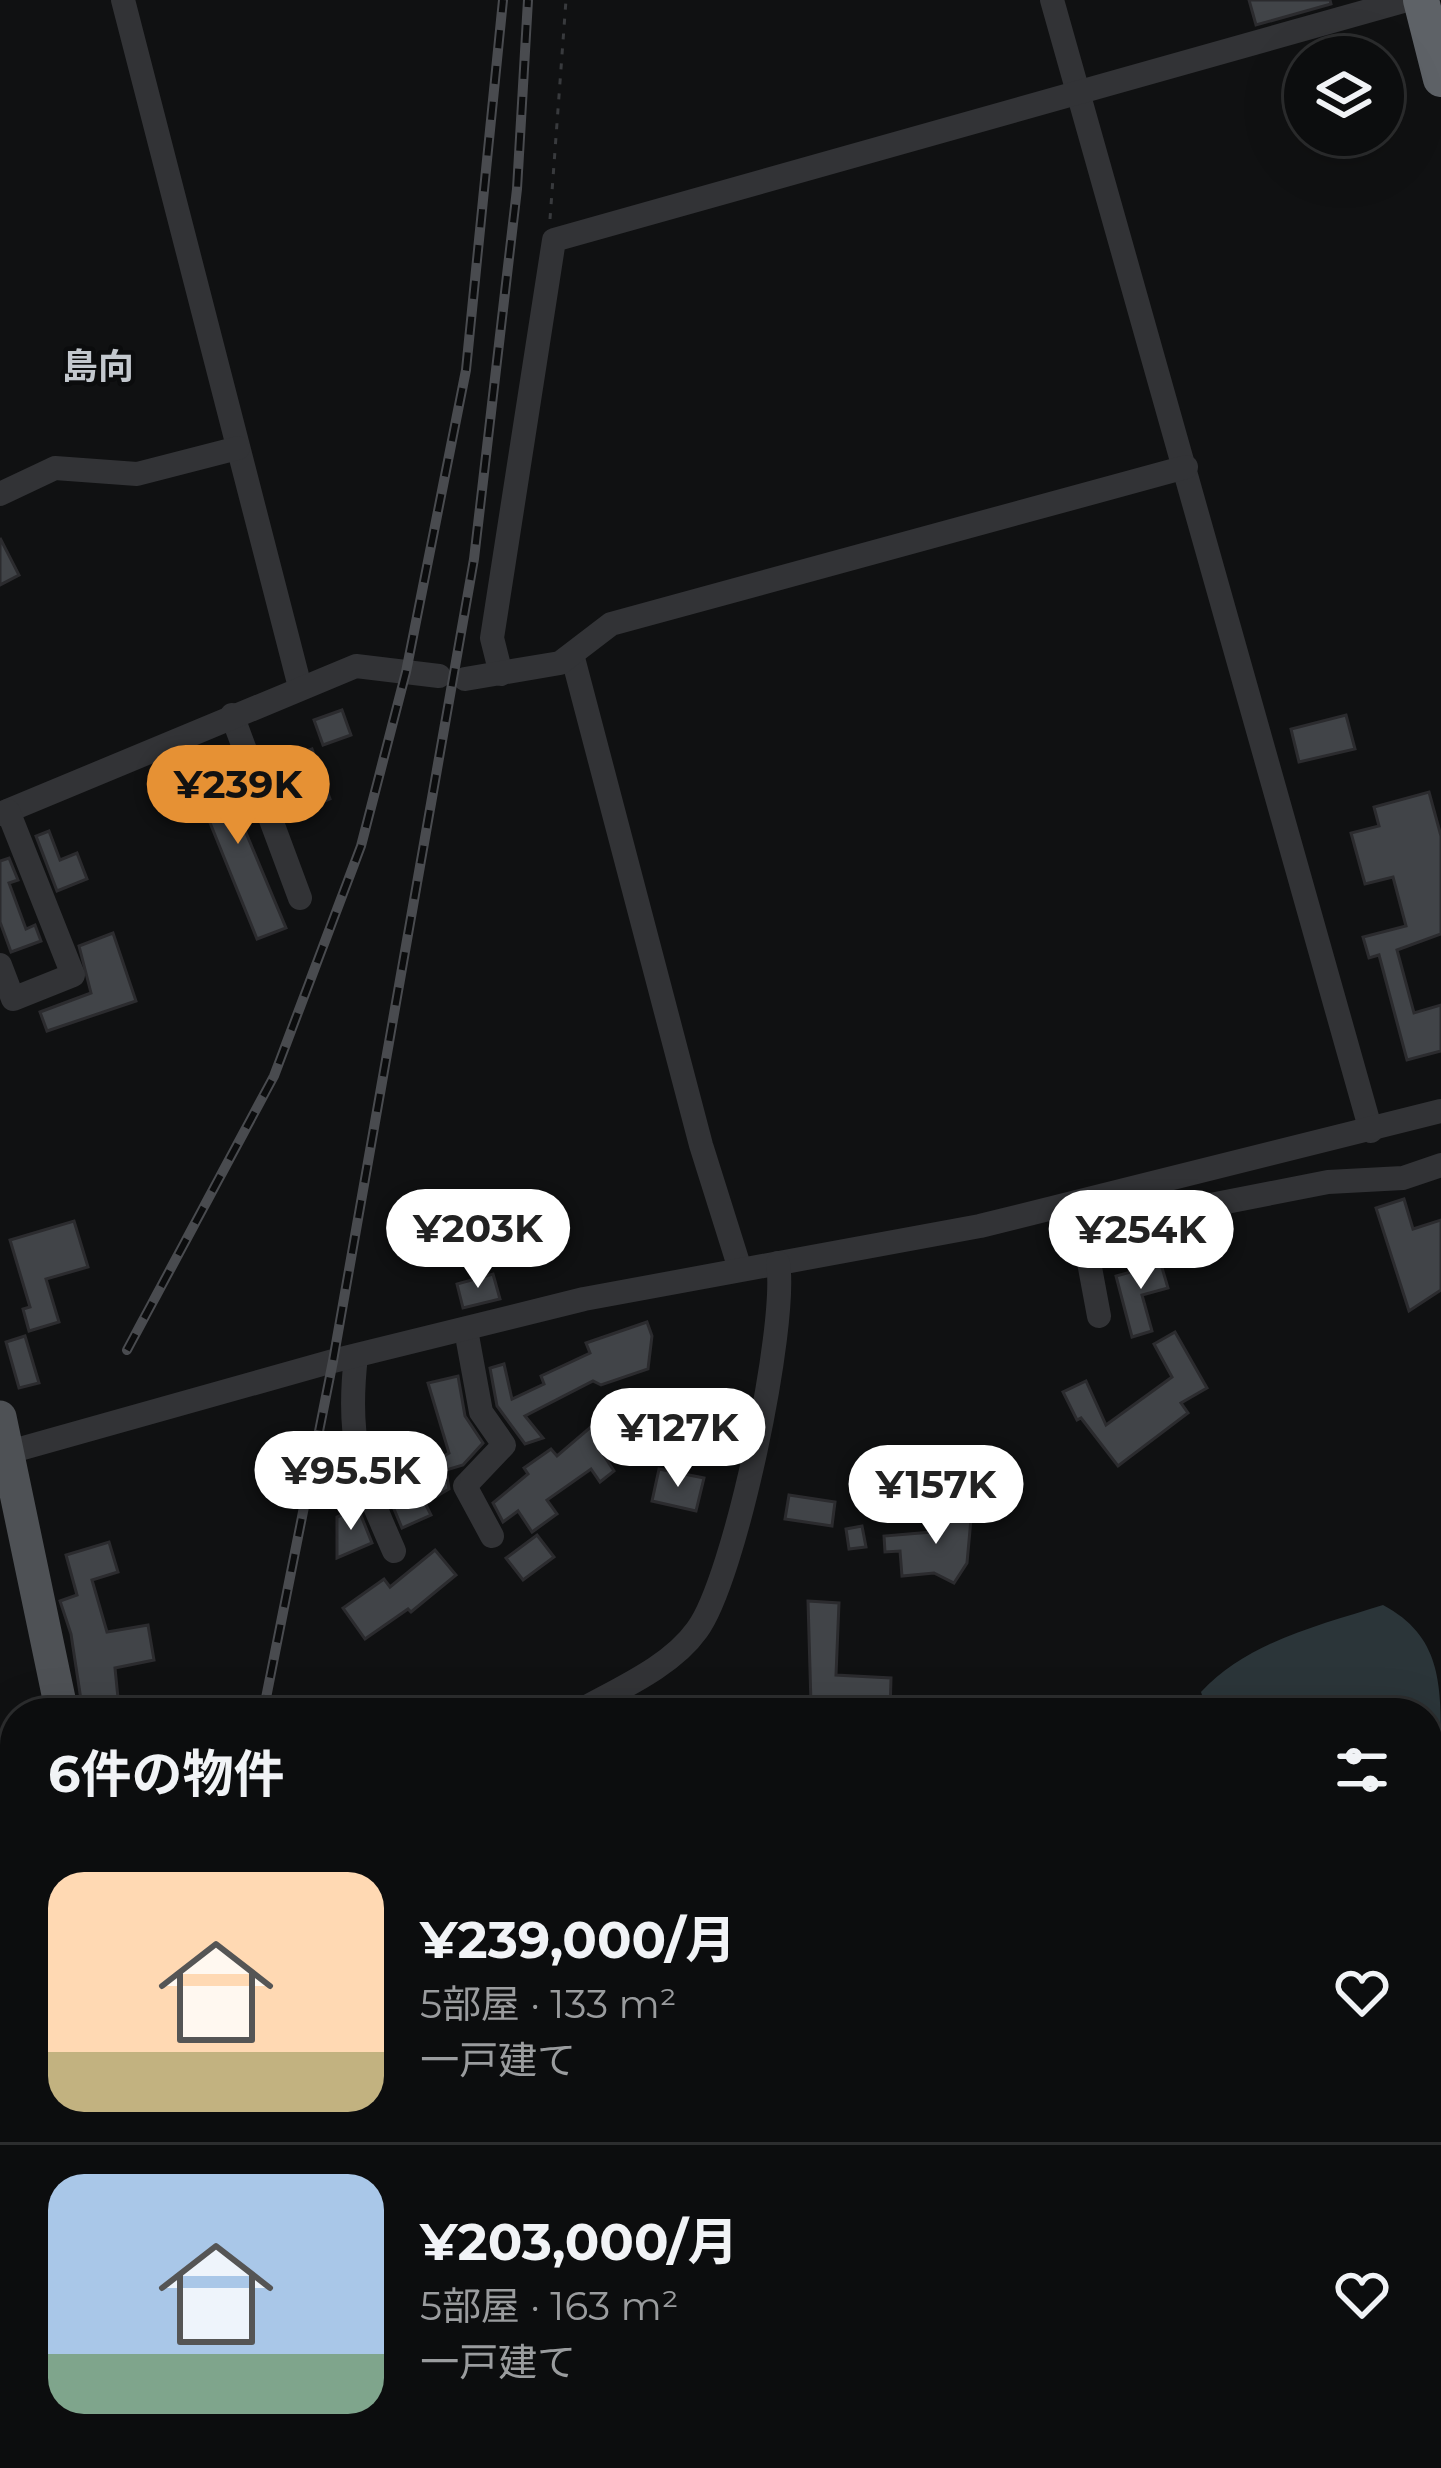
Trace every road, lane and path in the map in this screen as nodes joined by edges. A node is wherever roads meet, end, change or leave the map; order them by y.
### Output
1 (123, 0) edge
2 (566, 0) edge
3 (1052, 0) edge
4 (1407, 0) edge
5 (1421, 0) edge
6 (1441, 79) edge
7 (1077, 89) junction
8 (554, 240) junction
9 (238, 448) junction
10 (1186, 467) junction
11 (0, 494) edge
12 (573, 658) junction
13 (501, 674) junction
14 (439, 676) dead end
15 (465, 679) dead end
16 (300, 687) junction
17 (232, 716) junction
18 (4, 813) edge
19 (300, 898) dead end
20 (0, 965) edge
21 (1441, 1111) edge
22 (1360, 1134) junction
23 (1441, 1165) edge
24 (1358, 1179) junction
25 (778, 1263) junction
26 (740, 1269) junction
27 (1099, 1316) dead end
28 (466, 1330) junction
29 (356, 1356) junction
30 (0, 1417) edge
31 (10, 1452) junction
32 (492, 1536) dead end
33 (394, 1551) dead end
34 (59, 1698) edge
35 (601, 1698) edge

1 - 9 street
2 - 8 path
3 - 7 street
4 - 7 street
5 - 6 highway
7 - 8 street
7 - 10 street
8 - 13 street
9 - 11 street
9 - 16 street
10 - 12 street
10 - 22 street
12 - 13 street
12 - 26 street
13 - 15 street
14 - 16 street
16 - 17 street
17 - 18 street
17 - 19 street
18 - 20 street
21 - 22 street
22 - 24 street
22 - 25 street
23 - 24 street
24 - 27 street
25 - 26 street
25 - 35 street
26 - 28 street
28 - 29 street
28 - 32 street
29 - 31 street
29 - 33 street
30 - 31 main road
31 - 34 main road

